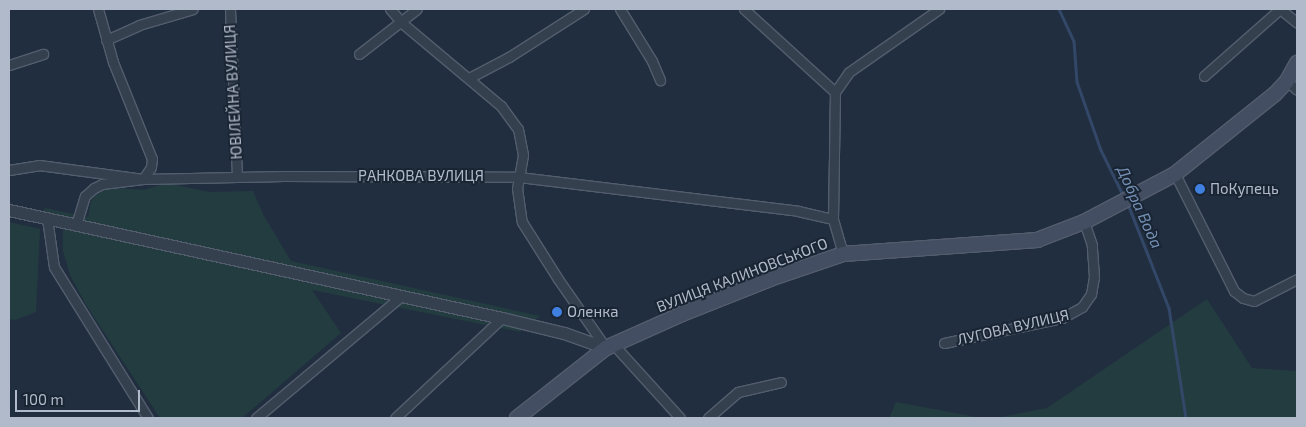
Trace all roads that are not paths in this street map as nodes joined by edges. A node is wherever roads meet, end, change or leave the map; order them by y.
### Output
1 (98, 9) edge
2 (193, 9) edge
3 (230, 9) edge
4 (390, 9) edge
5 (417, 9) edge
6 (584, 9) edge
7 (620, 9) edge
8 (744, 9) edge
9 (939, 9) edge
10 (1280, 9) edge
11 (402, 23) junction
12 (1297, 23) edge
13 (106, 40) junction
14 (43, 54) dead end
15 (359, 54) dead end
16 (1297, 63) edge
17 (9, 65) edge
18 (1204, 76) dead end
19 (469, 78) junction
20 (660, 80) dead end
21 (1292, 86) edge
22 (835, 92) junction
23 (9, 170) edge
24 (1175, 174) junction
25 (237, 176) junction
26 (519, 177) junction
27 (144, 178) junction
28 (9, 210) edge
29 (47, 218) junction
30 (833, 219) junction
31 (1084, 222) junction
32 (76, 225) junction
33 (843, 254) junction
34 (1297, 278) edge
35 (400, 296) junction
36 (502, 318) junction
37 (944, 343) dead end
38 (610, 346) junction
39 (781, 382) dead end
40 (148, 418) edge
41 (256, 418) edge
42 (395, 418) edge
43 (517, 418) edge
44 (680, 418) edge
45 (708, 418) edge

1 - 13 street
2 - 13 street
3 - 25 street, ЮВІЛЕЙНА ВУЛИЦЯ
4 - 11 street
5 - 11 street
6 - 19 street
7 - 20 street
8 - 22 street
9 - 22 street
10 - 12 street
10 - 18 street
11 - 15 street
11 - 19 street
13 - 27 street
14 - 17 street
16 - 21 main road, ВУЛИЦЯ КАЛИНОВСЬКОГО
19 - 26 street
21 - 24 main road, ВУЛИЦЯ КАЛИНОВСЬКОГО
22 - 30 street
23 - 27 street, РАНКОВА ВУЛИЦЯ
24 - 31 main road, ВУЛИЦЯ КАЛИНОВСЬКОГО
24 - 34 street
25 - 26 street, РАНКОВА ВУЛИЦЯ
25 - 27 street, РАНКОВА ВУЛИЦЯ
26 - 30 street, РАНКОВА ВУЛИЦЯ
26 - 38 street
27 - 32 street
28 - 29 street
29 - 32 street
29 - 40 street
30 - 33 street
31 - 33 main road, ВУЛИЦЯ КАЛИНОВСЬКОГО
31 - 37 street, ЛУГОВА ВУЛИЦЯ
32 - 35 street
33 - 38 main road, ВУЛИЦЯ КАЛИНОВСЬКОГО
35 - 36 street
35 - 41 street
36 - 38 street
36 - 42 street
38 - 43 main road, ВУЛИЦЯ КАЛИНОВСЬКОГО
38 - 44 street
39 - 45 street

